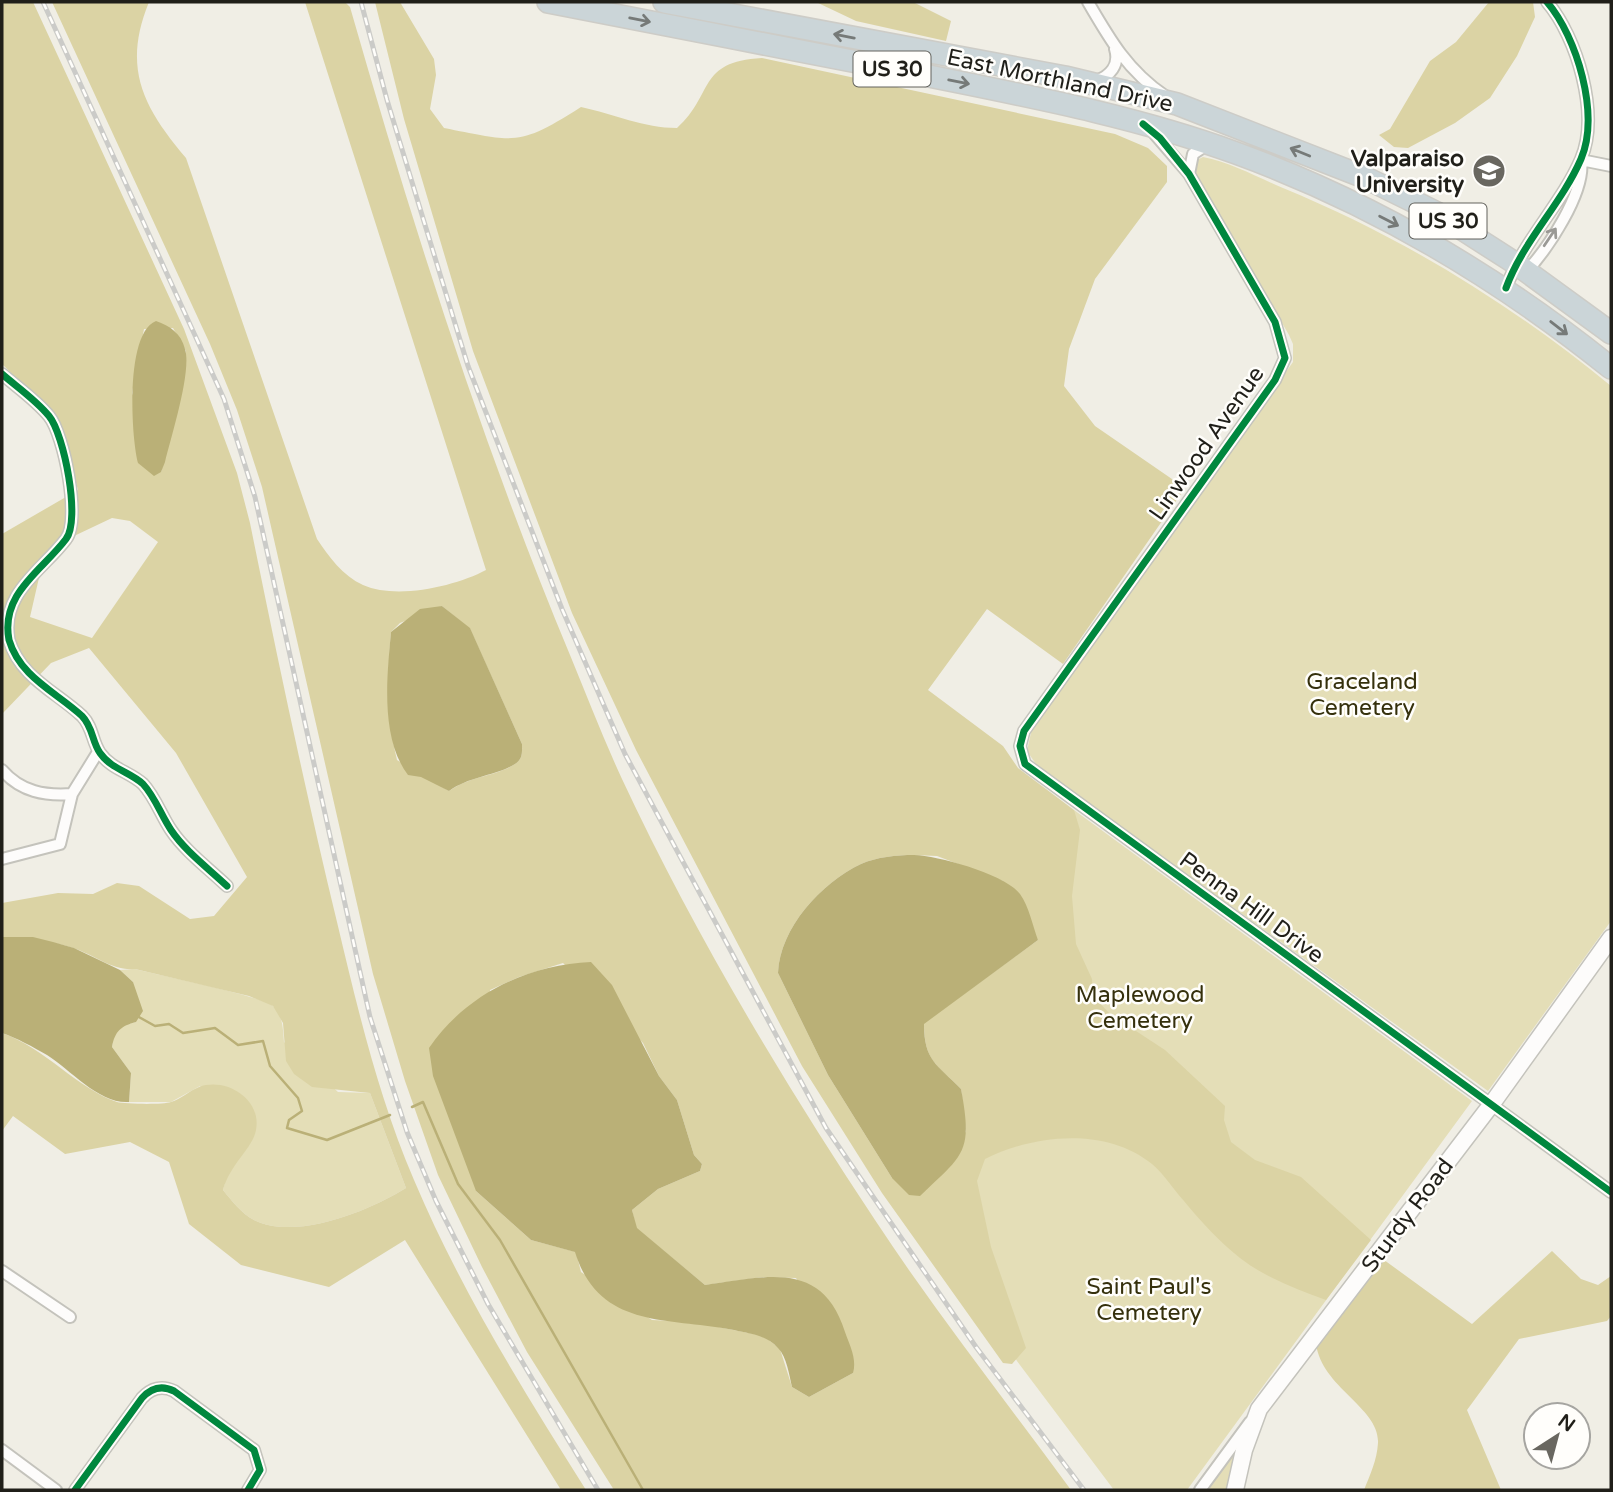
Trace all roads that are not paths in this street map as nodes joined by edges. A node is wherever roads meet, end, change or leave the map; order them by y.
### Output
1 (548, 2) edge
2 (664, 2) edge
3 (1088, 2) edge
4 (1547, 2) edge
5 (1115, 49) junction
6 (1093, 83) junction
7 (1177, 104) junction
8 (1143, 124) junction
9 (1209, 143) junction
10 (1581, 160) junction
11 (1611, 166) edge
12 (1189, 174) junction
13 (1521, 267) junction
14 (1506, 288) junction
15 (1611, 333) edge
16 (1611, 368) edge
17 (2, 373) edge
18 (1116, 603) joint
19 (98, 752) junction
20 (2, 770) edge
21 (72, 794) junction
22 (2, 859) edge
23 (227, 886) dead end
24 (1611, 938) edge
25 (1490, 1105) junction
26 (1611, 1192) edge
27 (2, 1271) edge
28 (70, 1317) dead end
29 (1259, 1409) junction
30 (2, 1450) edge
31 (57, 1490) edge
32 (75, 1490) edge
33 (248, 1490) edge
34 (1200, 1490) edge
35 (1235, 1490) edge

1 -> 8 highway, East Morthland Drive / US 30
6 -> 2 highway, East Morthland Drive / US 30
3 - 5 street
4 - 10 street
5 - 6 street
5 - 7 street
6 - 7 highway, East Morthland Drive / US 30
13 -> 7 highway, East Morthland Drive / US 30
8 - 9 highway, East Morthland Drive / US 30
8 - 12 street, Linwood Avenue
9 - 12 street
9 -> 14 highway, East Morthland Drive / US 30
10 - 11 street
10 - 13 street
12 - 18 street, Linwood Avenue
13 - 14 street
13 - 15 highway, East Morthland Drive / US 30
14 -> 16 highway, East Morthland Drive / US 30
17 - 19 street
18 - 25 street, Penna Hill Drive
19 - 21 street
19 - 23 street
20 - 21 street
21 - 22 street
24 - 25 street, Sturdy Road
25 - 26 street, Penna Hill Drive
25 - 29 street, Sturdy Road
27 - 28 street
29 - 34 street, Sturdy Road
29 - 35 street
30 - 31 street
32 - 33 street

